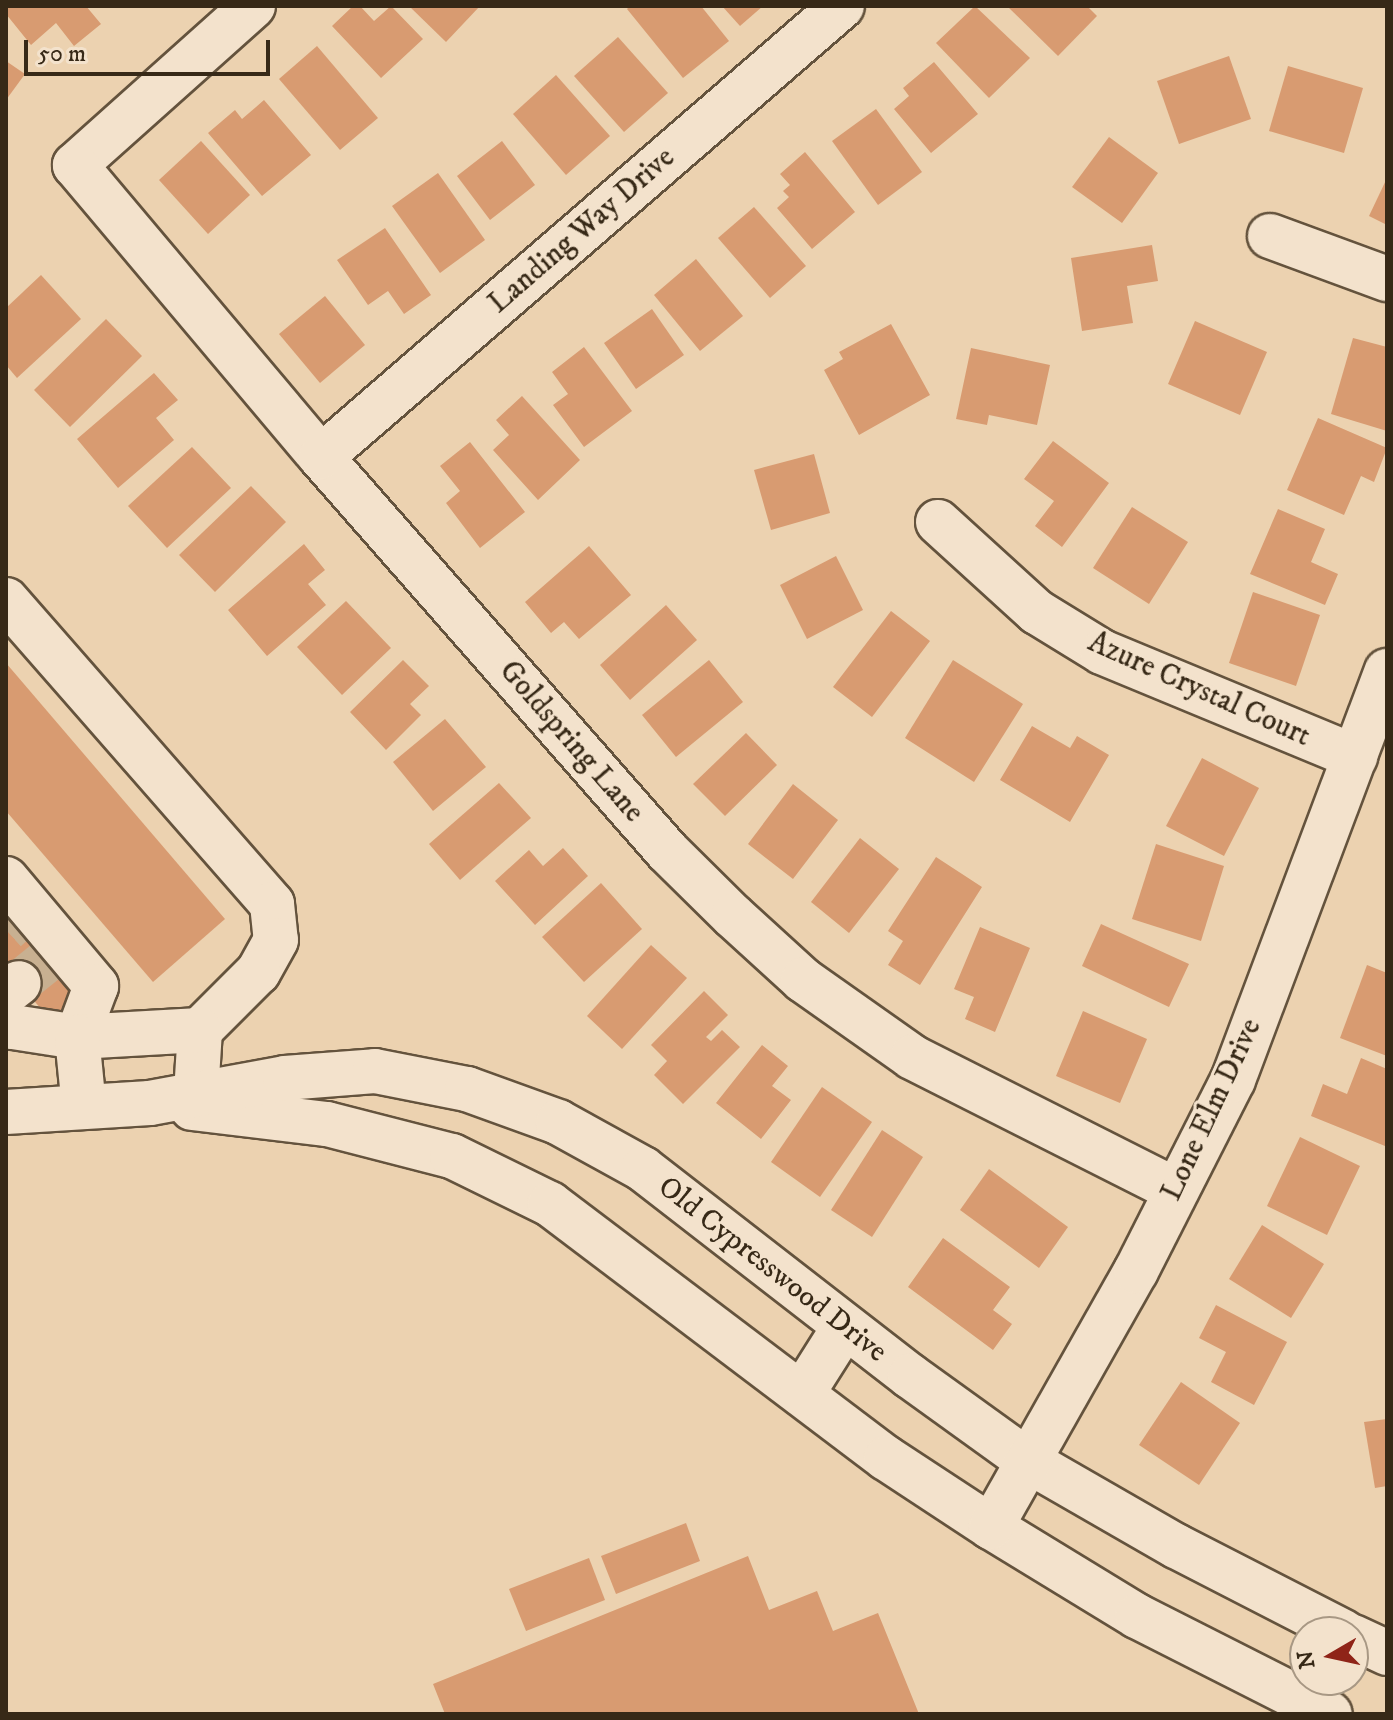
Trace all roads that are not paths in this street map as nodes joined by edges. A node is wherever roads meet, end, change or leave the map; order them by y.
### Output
1 (253, 6) edge
2 (842, 6) edge
3 (1270, 236) dead end
4 (1387, 279) edge
5 (321, 457) junction
6 (938, 522) dead end
7 (6, 600) edge
8 (1387, 671) edge
9 (1355, 757) junction
10 (18, 903) edge
11 (29, 980) edge
12 (200, 1030) junction
13 (77, 1037) junction
14 (196, 1094) junction
15 (150, 1103) junction
16 (84, 1107) junction
17 (6, 1112) edge
18 (1175, 1190) junction
19 (845, 1326) junction
20 (802, 1394) junction
21 (1028, 1461) junction
22 (991, 1527) junction
23 (1312, 1616) edge
24 (1330, 1714) edge

1 - 5 street, Goldspring Lane
2 - 5 street, Landing Way Drive
3 - 4 street
5 - 18 street, Goldspring Lane
6 - 9 street, Azure Crystal Court
7 - 12 street
8 - 9 street, Lone Elm Drive
9 - 18 street, Lone Elm Drive
10 - 11 street
11 - 13 street
11 - 13 street
12 - 13 street
12 - 14 street
13 - 16 street
14 - 15 street, Old Cypresswood Drive
14 - 19 street, Old Cypresswood Drive
15 - 16 street, Old Cypresswood Drive
15 - 20 street, Old Cypresswood Drive
16 - 17 street, Old Cypresswood Drive
18 - 21 street, Lone Elm Drive
19 - 20 street
19 - 21 street, Old Cypresswood Drive
20 - 22 street, Old Cypresswood Drive
21 - 22 street, Lone Elm Drive
21 - 23 street, Old Cypresswood Drive
22 - 24 street, Old Cypresswood Drive

